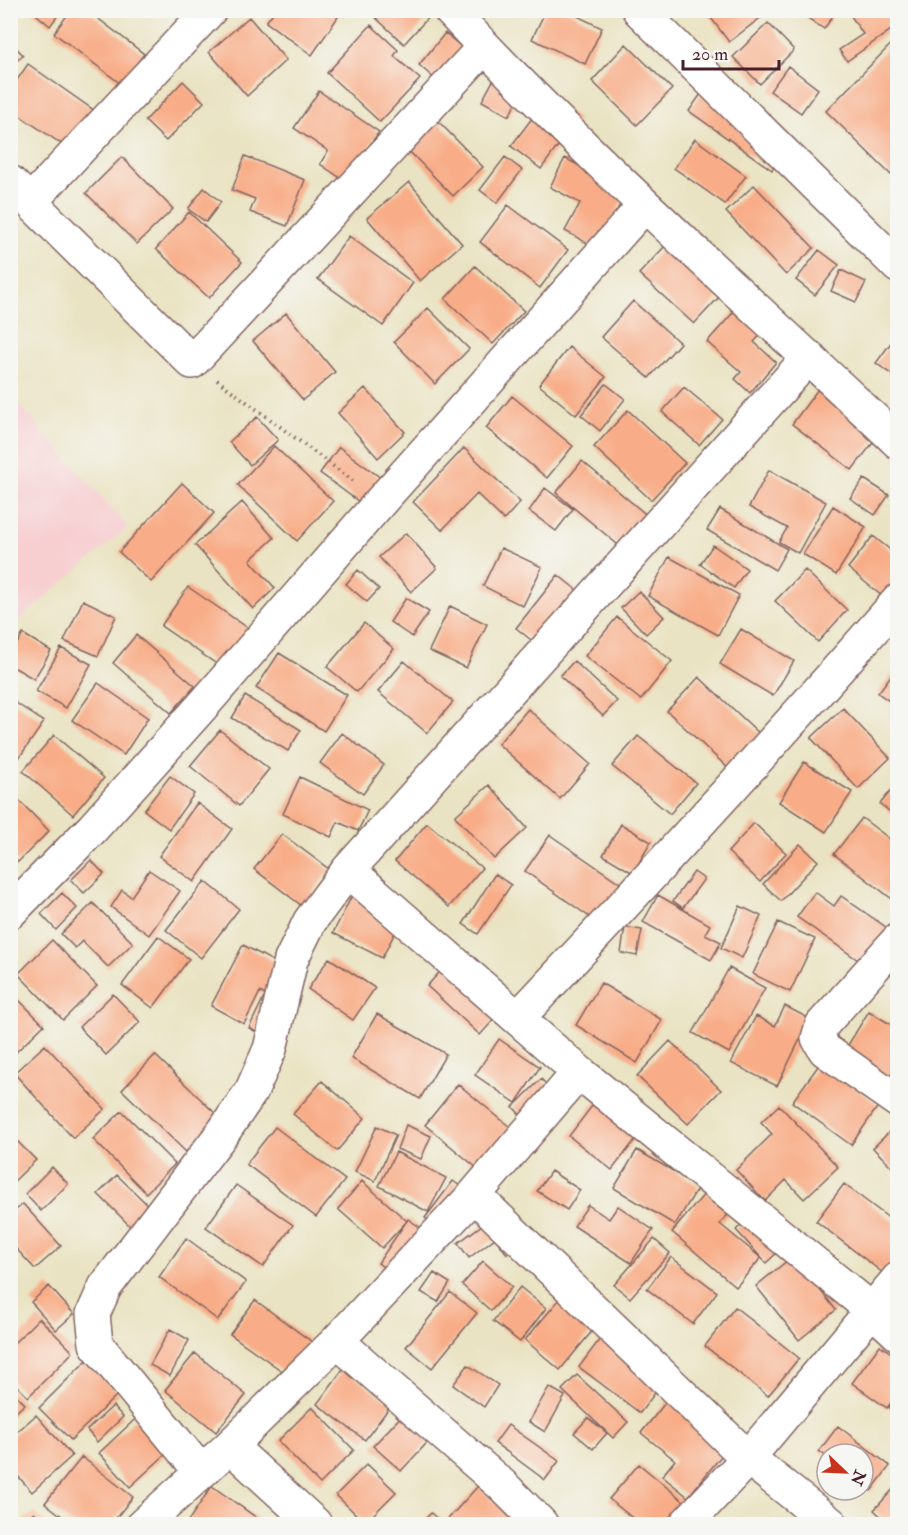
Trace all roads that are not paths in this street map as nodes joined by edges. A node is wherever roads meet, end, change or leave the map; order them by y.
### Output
1 (210, 10) edge
2 (450, 10) edge
3 (639, 10) edge
4 (484, 47) junction
5 (20, 192) edge
6 (645, 205) junction
7 (897, 266) edge
8 (809, 357) junction
9 (897, 442) edge
10 (897, 601) edge
11 (348, 870) junction
12 (10, 912) edge
13 (897, 940) edge
14 (518, 1018) junction
15 (579, 1072) junction
16 (897, 1101) edge
17 (474, 1196) junction
18 (897, 1279) edge
19 (871, 1309) junction
20 (897, 1334) edge
21 (337, 1341) junction
22 (230, 1446) junction
23 (748, 1458) junction
24 (201, 1472) junction
25 (144, 1524) edge
26 (315, 1524) edge
27 (541, 1524) edge
28 (686, 1524) edge
29 (831, 1524) edge

1 - 5 street
2 - 4 street
3 - 7 street
4 - 5 street
4 - 6 street
6 - 8 street
6 - 12 street
8 - 9 street
8 - 11 street
10 - 14 street
11 - 14 street
11 - 24 street
13 - 16 street
14 - 15 street
15 - 17 street
15 - 19 street
17 - 21 street
17 - 23 street
18 - 19 street
19 - 20 street
19 - 23 street
21 - 22 street
21 - 27 street
22 - 24 street
22 - 26 street
23 - 28 street
23 - 29 street
24 - 25 street

